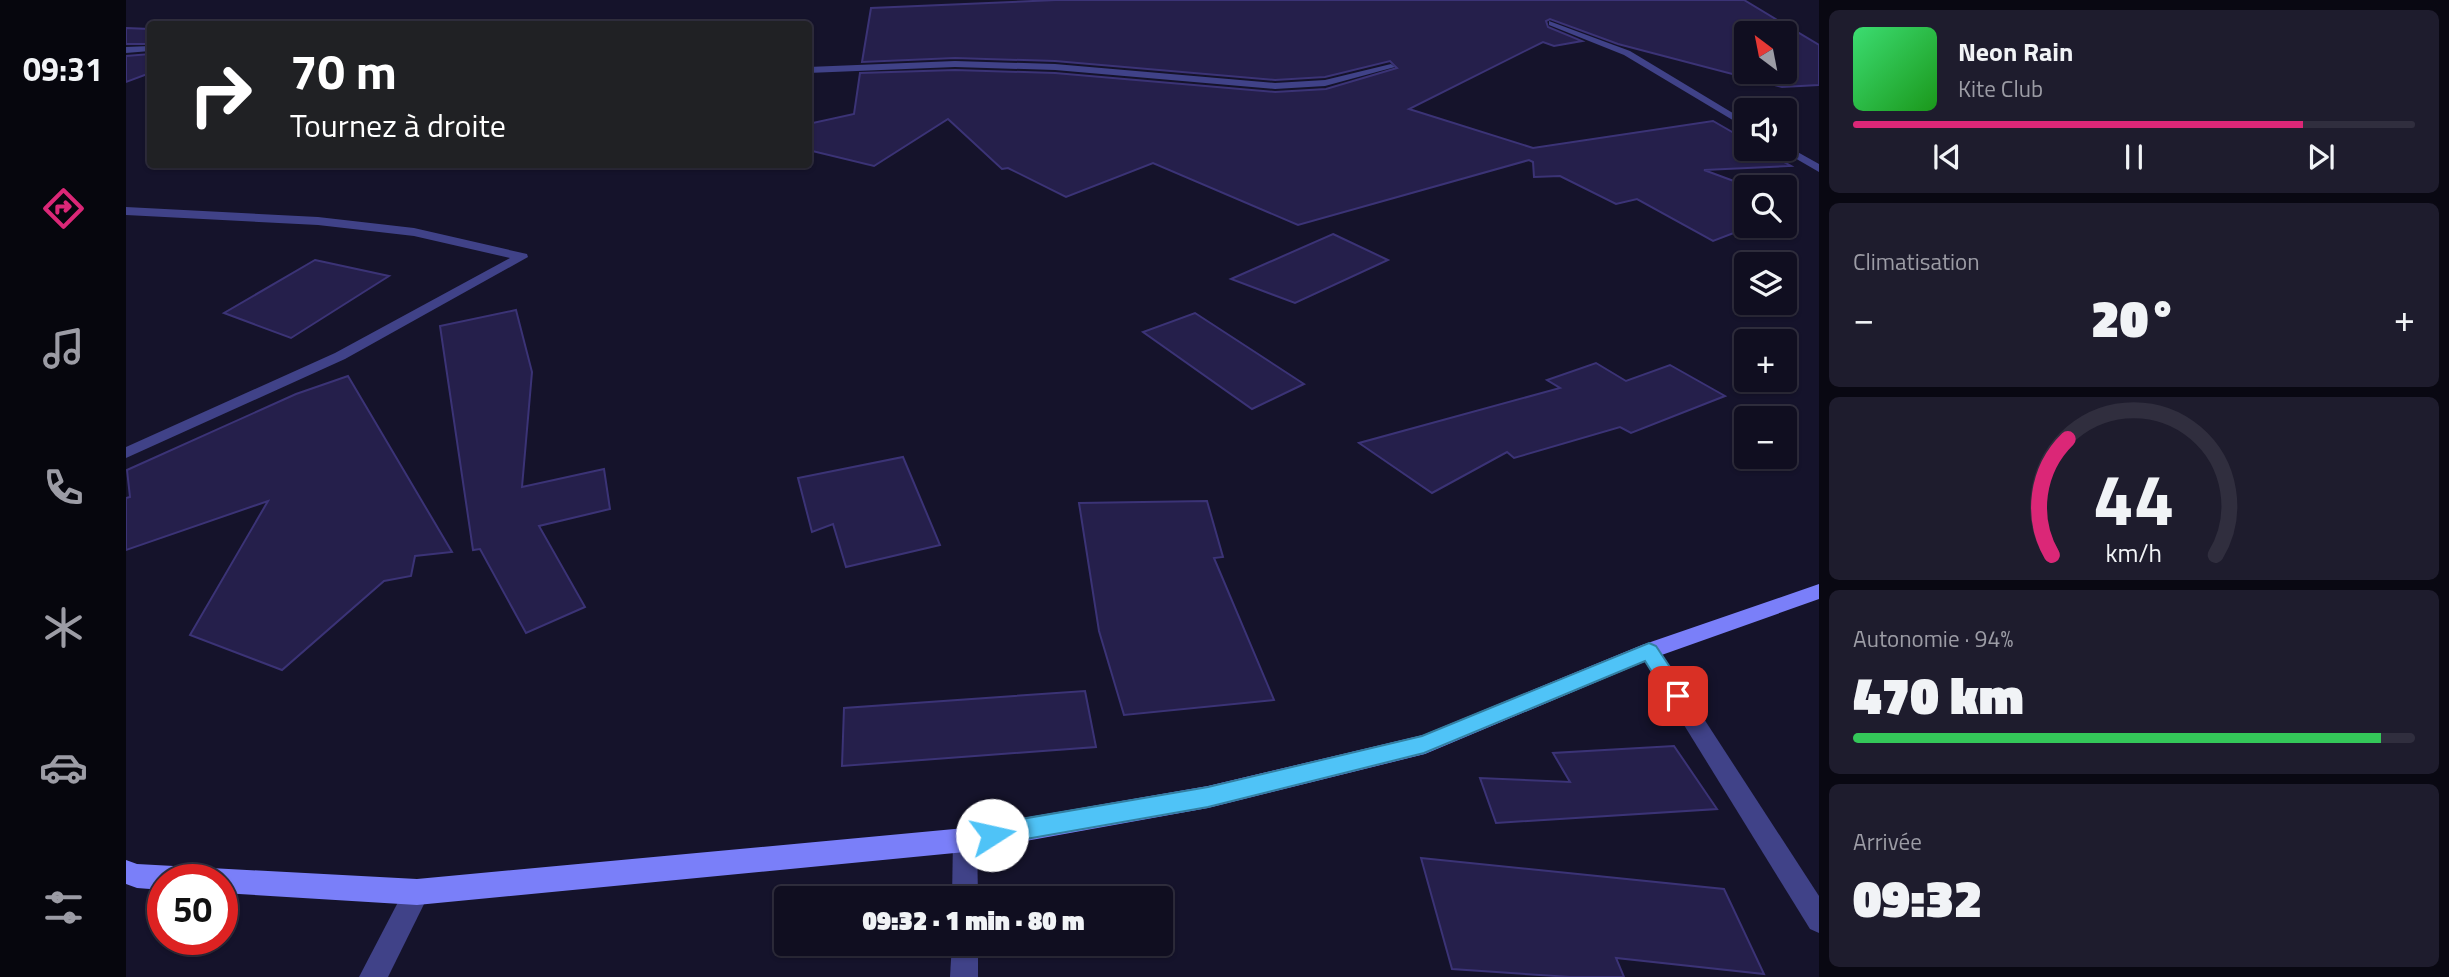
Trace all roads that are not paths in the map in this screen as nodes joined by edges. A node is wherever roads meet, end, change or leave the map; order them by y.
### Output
1 (1552, 23) dead end
2 (147, 49) edge
3 (126, 50) edge
4 (1391, 67) dead end
5 (812, 70) edge
6 (1734, 118) edge
7 (1797, 155) edge
8 (1819, 169) edge
9 (126, 211) edge
10 (126, 453) edge
11 (1819, 591) edge
12 (1649, 651) junction
13 (965, 840) junction
14 (126, 872) edge
15 (147, 877) edge
16 (238, 882) edge
17 (965, 886) edge
18 (417, 892) junction
19 (1819, 920) edge
20 (965, 956) edge
21 (373, 977) edge
22 (964, 977) edge

1 - 6 street
2 - 3 street
4 - 5 street
7 - 8 street
9 - 10 street
11 - 12 main road
12 - 13 main road
12 - 19 street
13 - 17 street
13 - 18 main road
14 - 15 main road
16 - 18 main road
18 - 21 street
20 - 22 street

